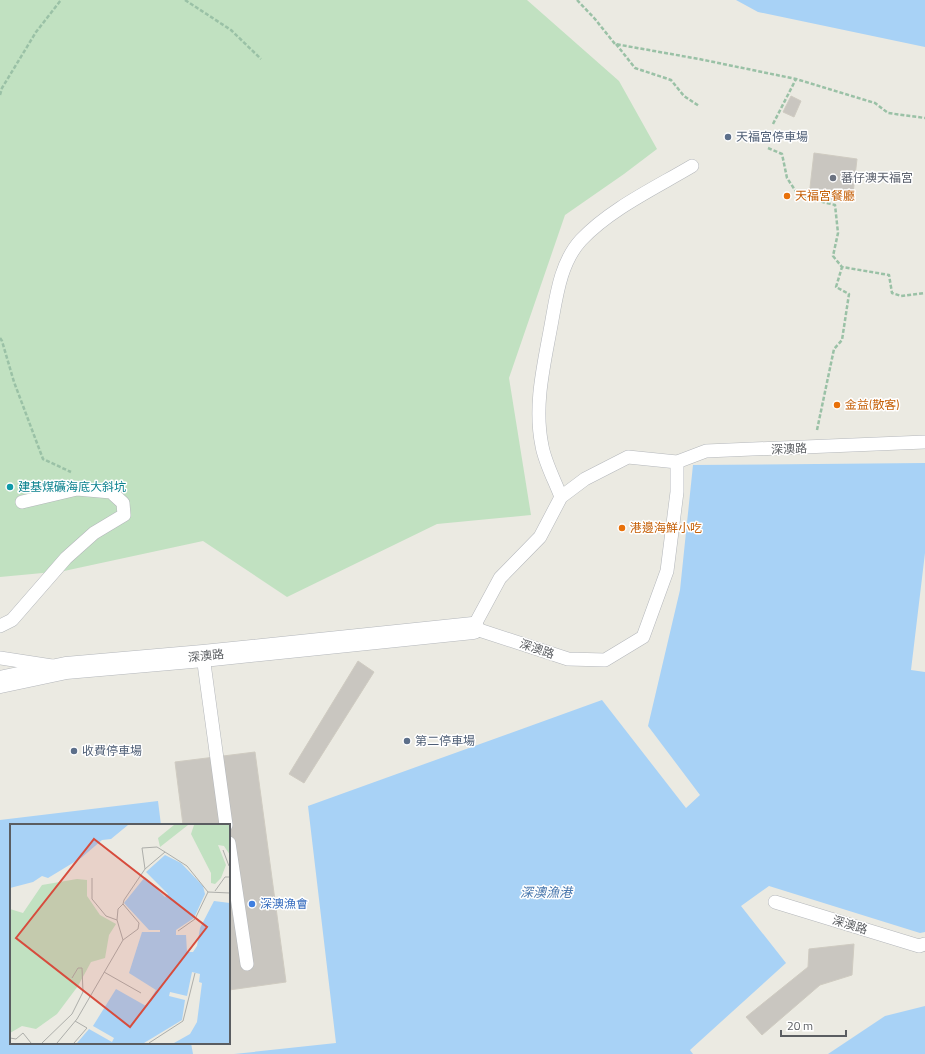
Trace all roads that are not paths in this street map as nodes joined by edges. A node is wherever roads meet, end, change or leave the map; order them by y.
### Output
1 (692, 166) dead end
2 (925, 442) edge
3 (677, 462) junction
4 (561, 497) junction
5 (22, 502) dead end
6 (0, 626) edge
7 (473, 628) junction
8 (203, 656) junction
9 (0, 658) edge
10 (66, 668) junction
11 (0, 682) edge
12 (226, 824) edge
13 (230, 850) edge
14 (775, 902) dead end
15 (925, 944) edge
16 (247, 964) dead end

1 - 4 lane
2 - 3 lane, 深澳路
3 - 4 lane
3 - 7 lane, 深澳路
4 - 7 lane
5 - 6 lane
7 - 8 street, 深澳路
8 - 10 street, 深澳路
8 - 12 lane
9 - 10 lane
10 - 11 street, 深澳路
13 - 16 lane
14 - 15 lane, 深澳路

